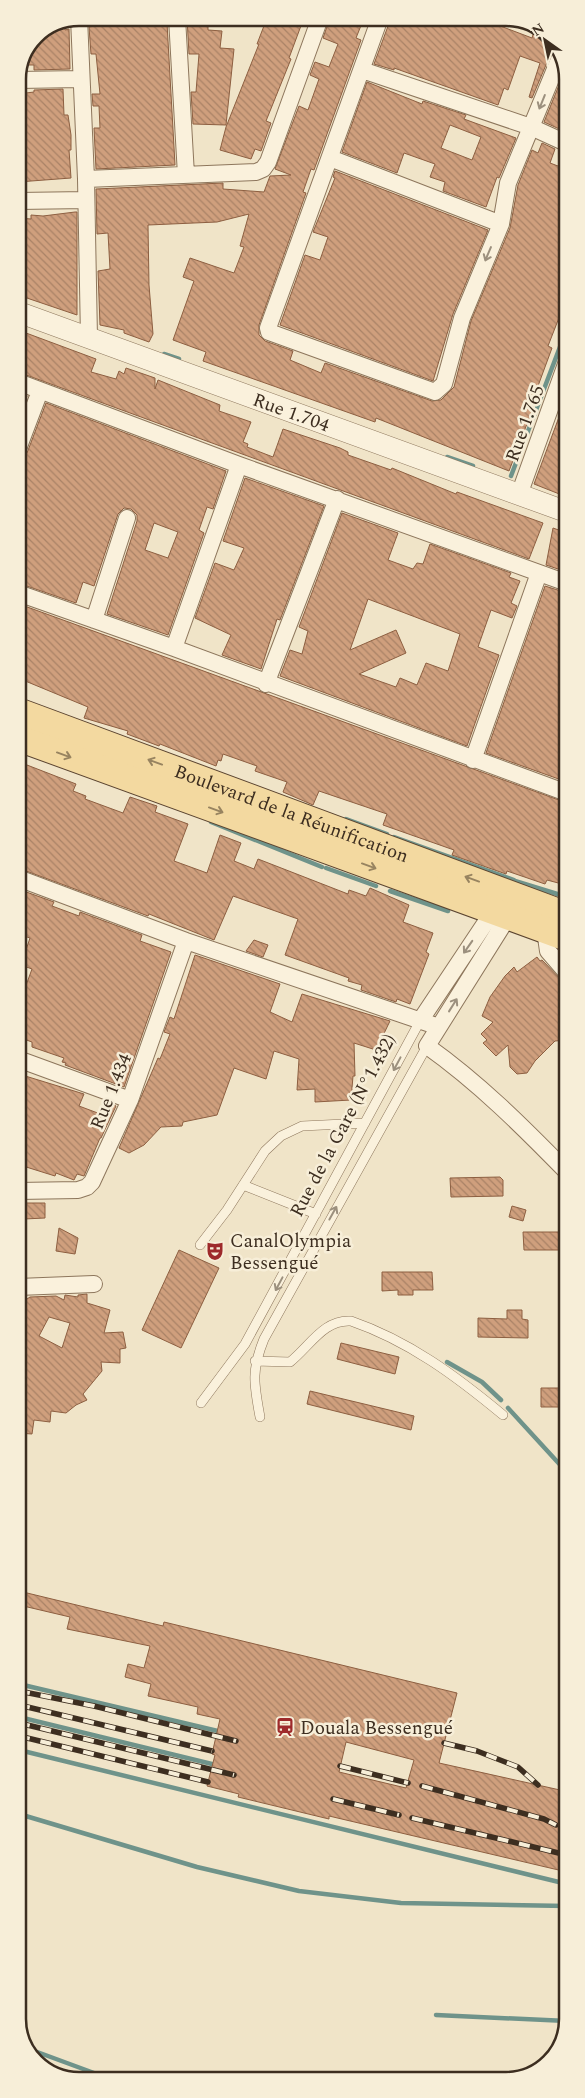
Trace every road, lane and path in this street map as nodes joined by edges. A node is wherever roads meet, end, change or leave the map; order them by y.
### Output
1 (79, 26) edge
2 (177, 26) edge
3 (317, 26) edge
4 (377, 26) edge
5 (557, 65) edge
6 (362, 70) junction
7 (81, 79) junction
8 (26, 80) edge
9 (531, 127) junction
10 (559, 140) edge
11 (330, 158) junction
12 (186, 175) junction
13 (86, 179) junction
14 (86, 200) junction
15 (26, 201) edge
16 (500, 224) junction
17 (26, 315) edge
18 (89, 338) junction
19 (559, 384) edge
20 (26, 385) edge
21 (40, 391) junction
22 (26, 428) edge
23 (239, 465) junction
24 (519, 495) junction
25 (337, 499) junction
26 (559, 509) edge
27 (127, 518) dead end
28 (539, 573) junction
29 (559, 580) edge
30 (26, 596) edge
31 (94, 620) junction
32 (174, 648) junction
33 (266, 684) junction
34 (26, 714) edge
35 (26, 741) edge
36 (473, 760) junction
37 (559, 785) edge
38 (26, 881) edge
39 (507, 904) junction
40 (559, 914) edge
41 (556, 934) edge
42 (186, 941) junction
43 (559, 964) edge
44 (420, 1021) junction
45 (439, 1027) junction
46 (427, 1046) junction
47 (26, 1062) edge
48 (130, 1100) junction
49 (365, 1123) junction
50 (559, 1164) edge
51 (243, 1185) junction
52 (26, 1191) edge
53 (316, 1214) junction
54 (200, 1245) dead end
55 (94, 1284) dead end
56 (26, 1287) edge
57 (255, 1361) junction
58 (201, 1403) dead end
59 (503, 1415) dead end
60 (260, 1417) dead end

1 - 7 street
2 - 12 street
3 - 12 street
4 - 6 street
5 -> 9 street
6 - 9 street
6 - 11 street
7 - 8 street
7 - 13 street
9 - 10 street
9 - 16 street
11 - 16 street
16 -> 11 street
12 - 13 street
13 - 14 street
14 - 15 street
14 - 18 street
17 - 18 street, Rue 1.704
18 - 24 street, Rue 1.704
19 - 24 street, Rue 1.765
20 - 21 street
21 - 22 street
21 - 23 street
23 - 25 street
23 - 32 street
24 - 26 street, Rue 1.704
25 - 28 street
25 - 33 street
27 - 31 street
28 - 29 street
28 - 36 street
30 - 31 street
31 - 32 street
32 - 33 street
33 - 36 street
39 -> 34 main road, Boulevard de la Réunification
35 -> 39 main road
36 - 37 street
38 - 42 street
39 - 40 main road, Boulevard de la Réunification
39 - 41 main road
39 -> 44 street, Rue de la Gare (N°1.432)
45 -> 39 street
41 - 43 street
42 - 44 street
42 - 48 street, Rue 1.434
44 - 45 street
44 -> 49 lane, Rue de la Gare (N°1.432)
45 - 46 street
46 - 50 street
57 -> 46 lane
47 - 48 street
48 - 52 street, Rue 1.434
49 - 51 lane
49 - 53 lane, Rue de la Gare (N°1.432)
51 - 53 lane
51 - 54 lane
53 -> 58 lane, Rue de la Gare (N°1.432)
55 - 56 street
57 - 59 lane
57 - 60 lane

